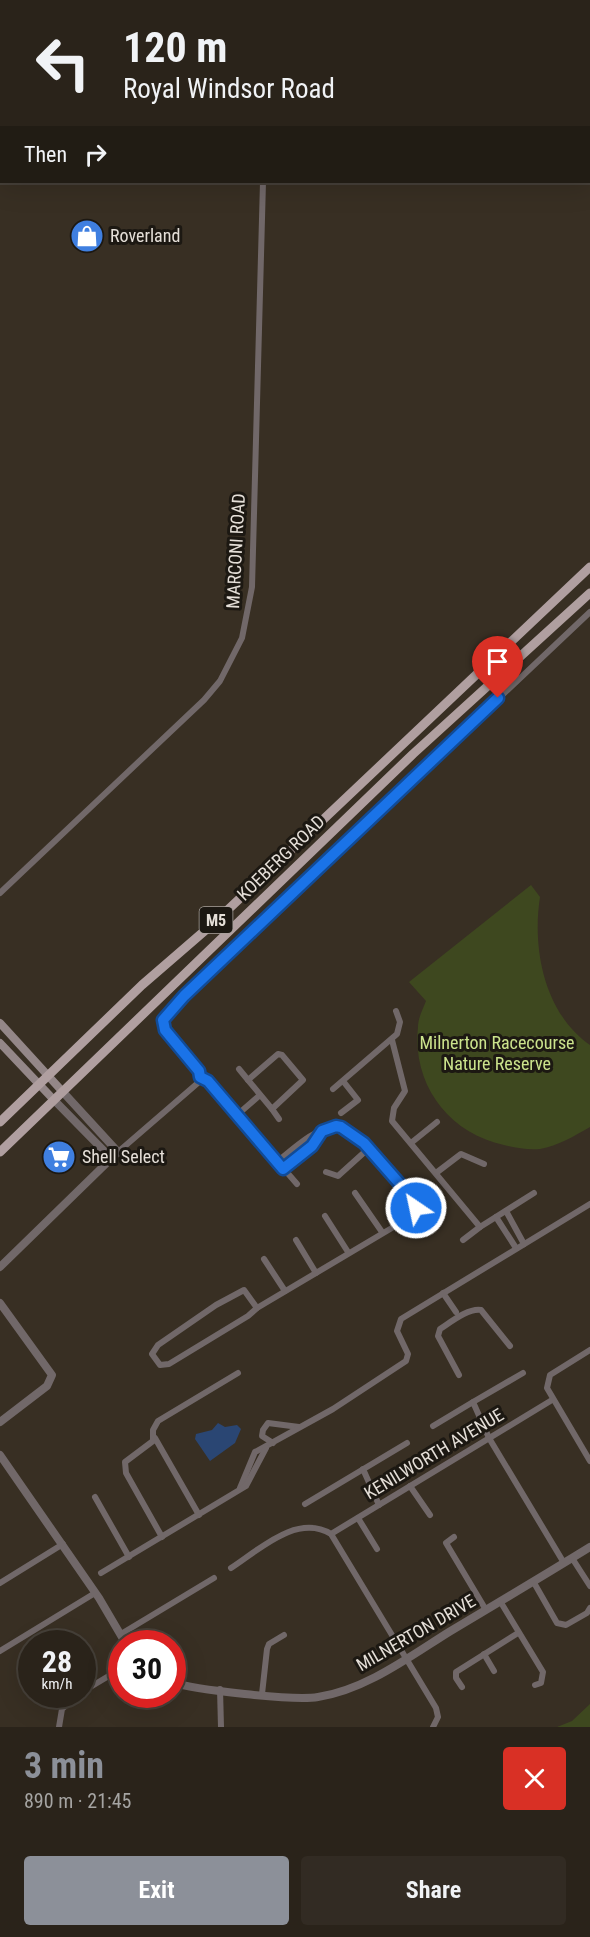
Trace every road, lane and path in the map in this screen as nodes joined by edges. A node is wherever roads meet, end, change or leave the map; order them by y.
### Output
1 (263, 183) edge
2 (590, 567) edge
3 (590, 593) edge
4 (590, 612) edge
5 (0, 893) edge
6 (396, 1011) dead end
7 (0, 1023) edge
8 (392, 1040) junction
9 (0, 1043) edge
10 (239, 1069) dead end
11 (49, 1075) junction
12 (200, 1077) junction
13 (248, 1080) junction
14 (343, 1081) junction
15 (39, 1084) junction
16 (333, 1089) dead end
17 (62, 1091) junction
18 (260, 1095) junction
19 (53, 1099) junction
20 (272, 1109) junction
21 (341, 1113) dead end
22 (237, 1115) junction
23 (279, 1119) dead end
24 (0, 1122) edge
25 (437, 1122) dead end
26 (322, 1131) junction
27 (411, 1143) junction
28 (369, 1148) junction
29 (0, 1152) edge
30 (118, 1152) junction
31 (111, 1158) junction
32 (277, 1162) junction
33 (484, 1164) dead end
34 (283, 1169) junction
35 (326, 1172) dead end
36 (436, 1173) junction
37 (297, 1184) dead end
38 (534, 1192) dead end
39 (355, 1193) dead end
40 (590, 1204) edge
41 (506, 1211) junction
42 (325, 1216) dead end
43 (496, 1217) junction
44 (480, 1227) junction
45 (382, 1232) junction
46 (296, 1240) dead end
47 (464, 1240) dead end
48 (524, 1244) junction
49 (516, 1248) junction
50 (348, 1252) junction
51 (264, 1259) dead end
52 (0, 1267) edge
53 (316, 1272) junction
54 (285, 1291) junction
55 (443, 1293) junction
56 (0, 1303) edge
57 (257, 1308) junction
58 (456, 1312) dead end
59 (510, 1346) dead end
60 (590, 1350) edge
61 (238, 1373) dead end
62 (523, 1373) dead end
63 (459, 1375) dead end
64 (552, 1400) junction
65 (473, 1402) junction
66 (0, 1422) edge
67 (433, 1426) dead end
68 (300, 1427) junction
69 (155, 1438) junction
70 (489, 1438) junction
71 (274, 1443) junction
72 (407, 1443) dead end
73 (0, 1455) edge
74 (590, 1461) edge
75 (363, 1469) junction
76 (410, 1486) junction
77 (96, 1497) dead end
78 (305, 1504) dead end
79 (379, 1505) junction
80 (199, 1515) junction
81 (430, 1515) dead end
82 (358, 1518) junction
83 (331, 1534) junction
84 (162, 1537) junction
85 (454, 1537) dead end
86 (63, 1544) junction
87 (590, 1547) edge
88 (377, 1549) dead end
89 (129, 1557) junction
90 (572, 1558) junction
91 (564, 1563) junction
92 (231, 1568) dead end
93 (101, 1573) dead end
94 (214, 1578) dead end
95 (532, 1581) junction
96 (0, 1582) edge
97 (590, 1586) edge
98 (95, 1593) junction
99 (500, 1601) junction
100 (590, 1608) edge
101 (486, 1610) junction
102 (118, 1630) edge
103 (128, 1630) edge
104 (518, 1633) junction
105 (284, 1635) dead end
106 (0, 1651) edge
107 (484, 1654) junction
108 (406, 1658) junction
109 (494, 1671) dead end
110 (186, 1684) edge
111 (535, 1685) dead end
112 (462, 1686) dead end
113 (220, 1689) junction
114 (262, 1694) junction
115 (63, 1708) edge
116 (59, 1727) edge
117 (221, 1727) edge
118 (433, 1727) edge

1 - 5 street, MARCONI ROAD
2 - 11 main road, KOEBERG ROAD / M5
3 - 17 main road, KOEBERG ROAD / M5
4 - 12 street
6 - 8 street
7 - 11 main road
8 - 14 street
8 - 27 street
9 - 15 main road
10 - 13 street
11 - 15 main road, KOEBERG ROAD / M5
11 - 17 main road
12 - 22 street
12 - 30 street
13 - 18 street
13 - 20 street
14 - 16 street
14 - 21 street
15 - 19 main road
15 - 24 main road, KOEBERG ROAD / M5
17 - 19 main road, KOEBERG ROAD / M5
17 - 30 street
18 - 20 street
18 - 22 street
19 - 29 main road, KOEBERG ROAD / M5
19 - 31 street
20 - 23 street
22 - 32 street
25 - 27 street
26 - 28 street
26 - 32 street
26 - 34 street
27 - 36 street
28 - 35 street
28 - 45 street
30 - 31 street
31 - 52 street
32 - 34 street
33 - 36 street
34 - 37 street
36 - 44 street
38 - 41 street
39 - 45 street
40 - 48 street
41 - 43 street
41 - 48 street
42 - 50 street
43 - 44 street
43 - 49 street
44 - 47 street
45 - 50 street
46 - 53 street
48 - 49 street
49 - 55 street
50 - 53 street
51 - 54 street
53 - 54 street
54 - 57 street
55 - 58 street
55 - 68 street
56 - 66 street
57 - 57 street
59 - 63 street
60 - 64 street
61 - 69 street
62 - 65 street
64 - 70 street, KENILWORTH AVENUE
64 - 74 street
65 - 67 street
65 - 70 street
68 - 71 street
68 - 71 street
69 - 80 street
69 - 84 street
70 - 76 street, KENILWORTH AVENUE
70 - 91 street
71 - 80 street
72 - 75 street
73 - 86 street
75 - 78 street
75 - 79 street
76 - 79 street, KENILWORTH AVENUE
76 - 81 street
77 - 89 street
79 - 82 street, KENILWORTH AVENUE
80 - 84 street
82 - 83 street, KENILWORTH AVENUE
82 - 88 street
83 - 92 street
83 - 108 street
84 - 89 street
85 - 101 street
86 - 96 street
86 - 98 street
87 - 90 street, MILNERTON DRIVE
89 - 93 street
90 - 91 street, MILNERTON DRIVE
90 - 97 street
91 - 95 street, MILNERTON DRIVE
94 - 103 street
95 - 99 street, MILNERTON DRIVE
95 - 100 street
98 - 102 street
98 - 106 street
99 - 101 street, MILNERTON DRIVE
99 - 104 street
101 - 108 street, MILNERTON DRIVE
104 - 107 street
104 - 111 street
105 - 114 street
107 - 109 street
107 - 112 street
108 - 114 street, MILNERTON DRIVE
108 - 118 street
110 - 113 street, MILNERTON DRIVE
113 - 114 street, MILNERTON DRIVE
113 - 117 street
115 - 116 street

